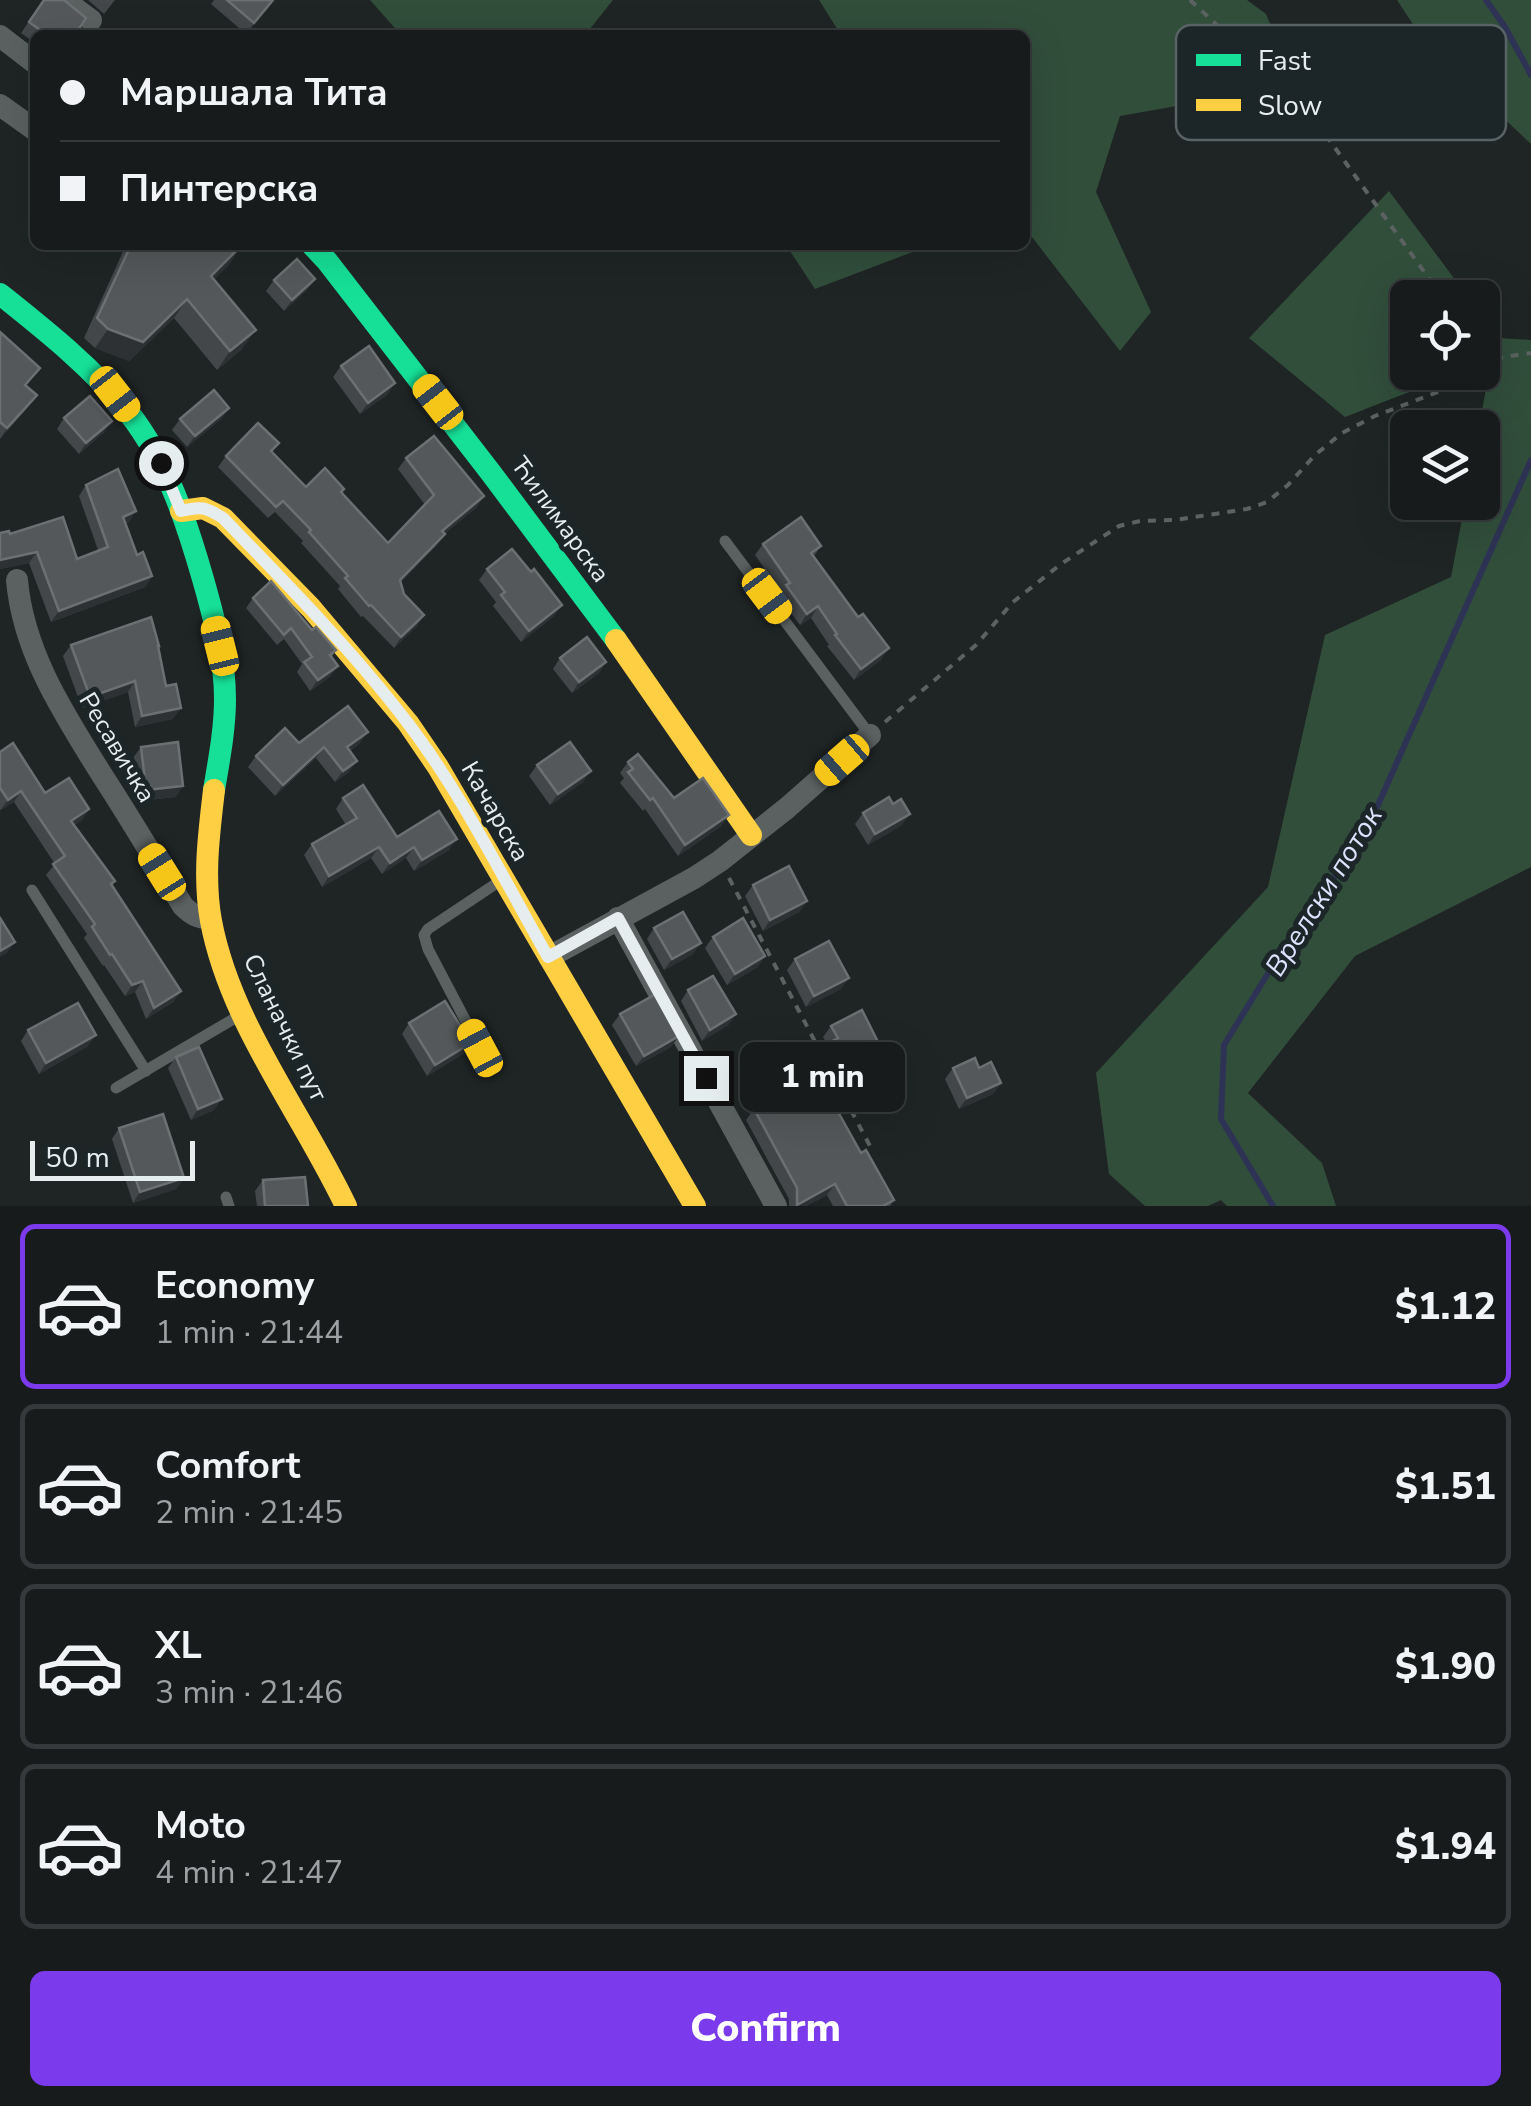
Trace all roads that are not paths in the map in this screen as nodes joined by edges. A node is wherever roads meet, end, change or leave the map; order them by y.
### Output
1 (64, 0) edge
2 (91, 20) dead end
3 (0, 36) edge
4 (30, 59) edge
5 (0, 105) edge
6 (30, 126) edge
7 (317, 250) edge
8 (0, 294) edge
9 (181, 511) junction
10 (726, 541) dead end
11 (17, 580) dead end
12 (870, 735) joint
13 (751, 835) junction
14 (503, 878) junction
15 (32, 890) dead end
16 (210, 918) junction
17 (618, 918) junction
18 (548, 957) junction
19 (244, 1013) junction
20 (480, 1048) dead end
21 (146, 1071) junction
22 (116, 1088) dead end
23 (346, 1206) edge
24 (695, 1206) edge
25 (776, 1206) edge

1 - 2 street
3 - 4 street
5 - 6 street
7 - 13 street, Ћилимарска
8 - 9 street, Сланачки пут
9 - 14 street, Качарска
9 - 16 street, Сланачки пут
10 - 12 lane
11 - 16 street, Ресавичка
12 - 13 street
13 - 17 street
14 - 18 street, Качарска
14 - 20 lane
15 - 21 lane
16 - 19 street, Сланачки пут
17 - 18 street
17 - 25 street
18 - 24 street, Качарска
19 - 21 lane
19 - 23 street, Сланачки пут
21 - 22 lane

